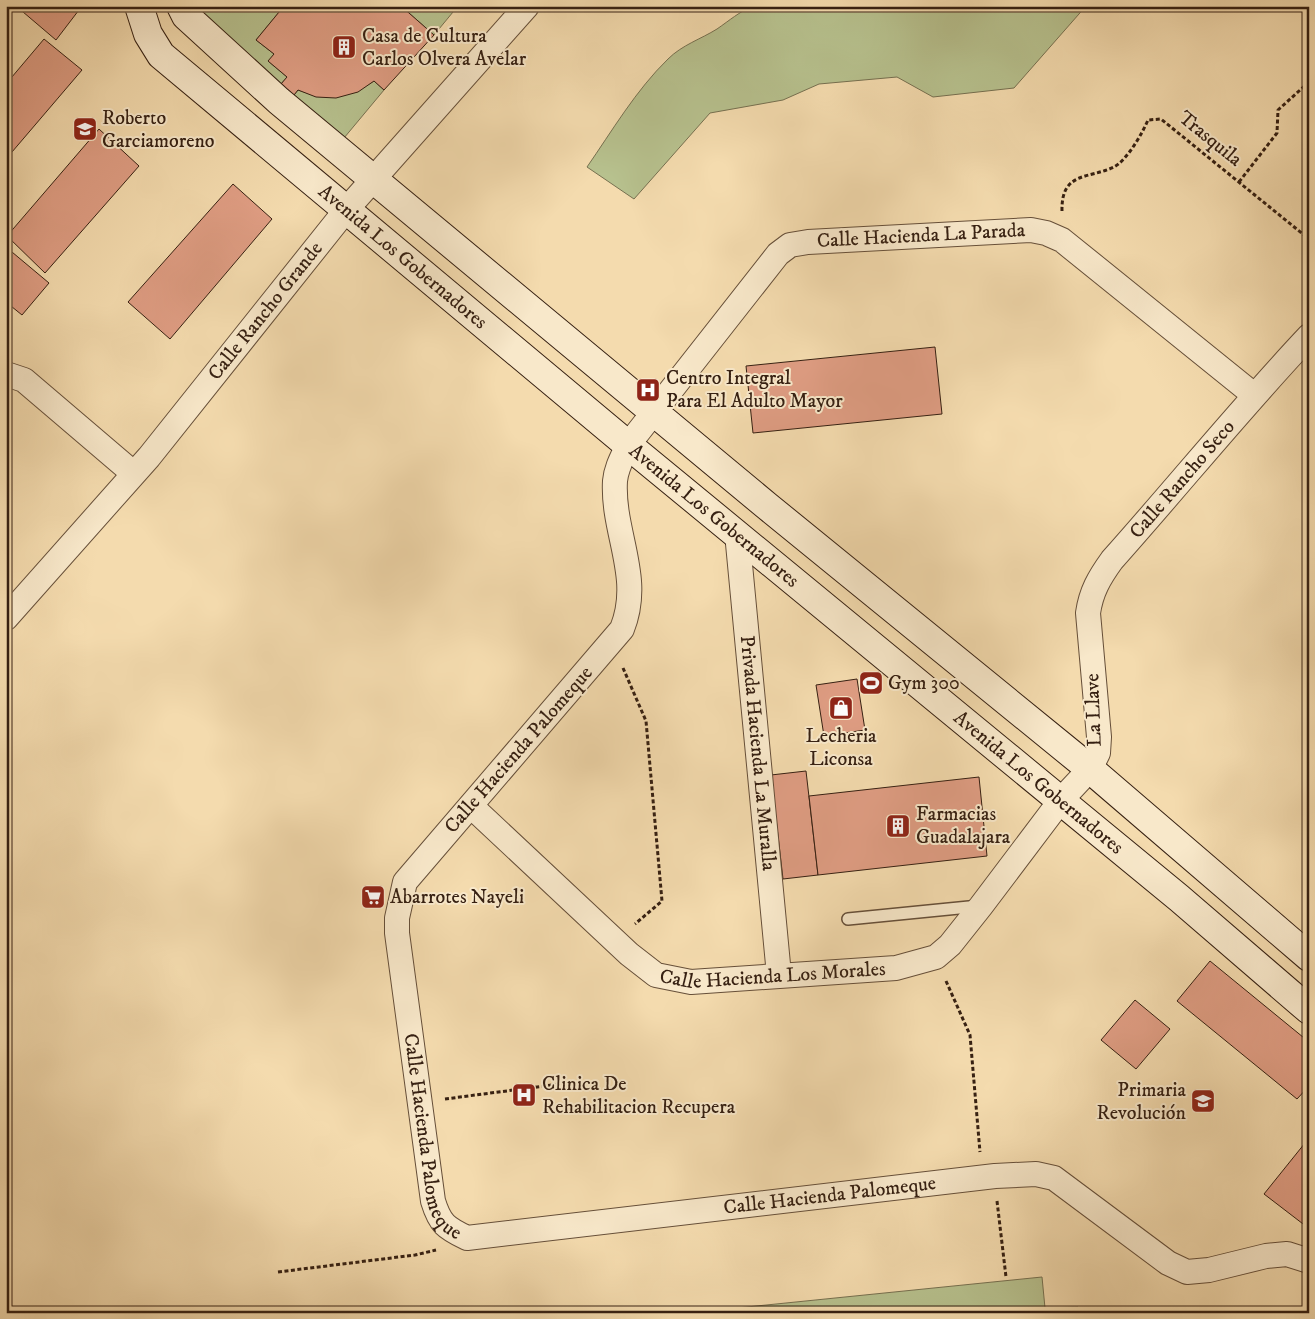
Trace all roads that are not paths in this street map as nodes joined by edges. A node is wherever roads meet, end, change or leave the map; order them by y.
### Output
1 (140, 6) edge
2 (181, 6) edge
3 (527, 6) edge
4 (374, 180) junction
5 (346, 210) junction
6 (1309, 336) edge
7 (6, 374) edge
8 (1254, 395) junction
9 (654, 413) junction
10 (628, 445) junction
11 (133, 473) junction
12 (737, 533) junction
13 (6, 618) edge
14 (1090, 638) joint
15 (1090, 769) junction
16 (1061, 800) junction
17 (471, 806) junction
18 (981, 906) junction
19 (848, 918) dead end
20 (1309, 957) edge
21 (780, 975) junction
22 (1309, 1010) edge
23 (1309, 1261) edge

1 - 5 street, Avenida Los Gobernadores
2 - 4 street, Avenida Los Gobernadores
3 - 4 street, Calle Rancho Grande
4 - 5 street, Calle Rancho Grande
4 - 9 street, Avenida Los Gobernadores
5 - 10 street, Avenida Los Gobernadores
5 - 11 street, Calle Rancho Grande
6 - 8 street, Calle Rancho Seco
7 - 11 street
8 - 9 street, Calle Hacienda La Parada
8 - 14 street, Calle Rancho Seco
9 - 10 street, Calle Hacienda La Parada
9 - 15 street, Avenida Los Gobernadores
10 - 12 street, Avenida Los Gobernadores
10 - 17 street, Calle Hacienda Palomeque
11 - 13 street, Calle Rancho Grande
12 - 16 street, Avenida Los Gobernadores
12 - 21 street, Privada Hacienda La Muralla
14 - 15 street, La Llave
15 - 16 street, La Llave
15 - 20 street, Avenida Los Gobernadores
16 - 18 street, Calle Hacienda Los Morales
16 - 22 street, Avenida Los Gobernadores
17 - 21 street, Calle Hacienda Los Morales
17 - 23 street, Calle Hacienda Palomeque
18 - 19 lane
18 - 21 street, Calle Hacienda Los Morales

